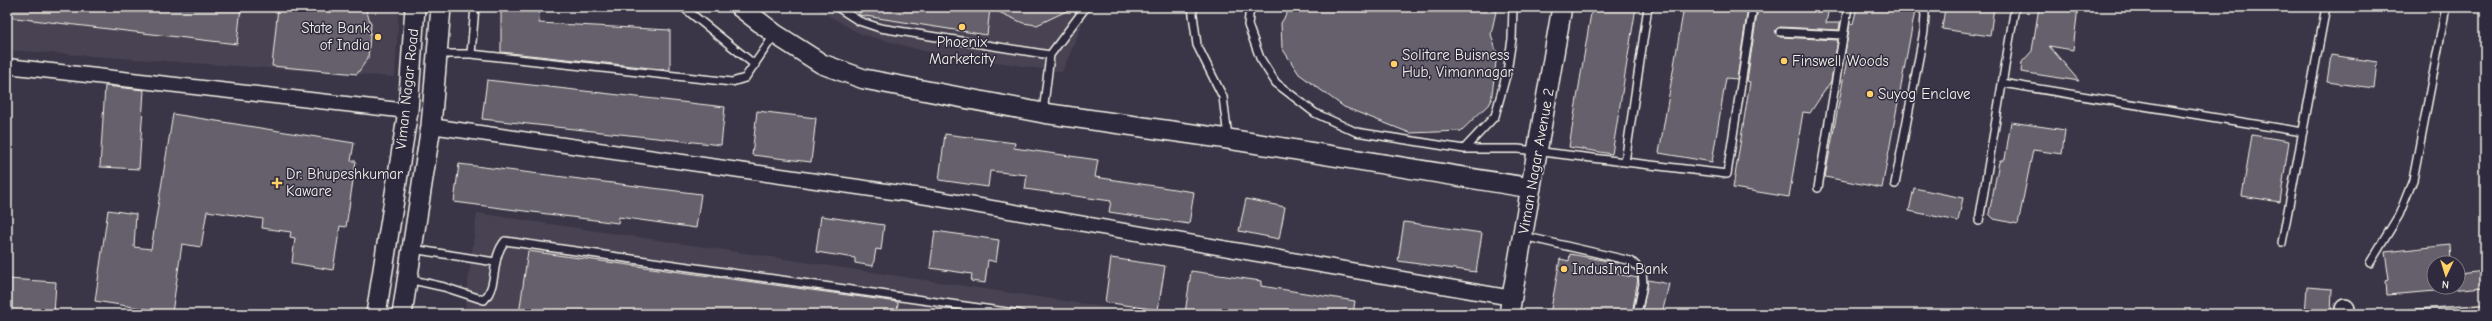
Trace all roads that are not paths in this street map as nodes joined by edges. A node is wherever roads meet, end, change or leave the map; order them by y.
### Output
1 (415, 7) edge
2 (440, 7) edge
3 (475, 7) edge
4 (683, 7) edge
5 (740, 7) edge
6 (836, 7) edge
7 (1086, 7) edge
8 (1192, 7) edge
9 (1250, 7) edge
10 (1513, 7) edge
11 (1562, 7) edge
12 (1648, 7) edge
13 (1753, 7) edge
14 (1848, 7) edge
15 (1922, 7) edge
16 (2015, 7) edge
17 (2326, 7) edge
18 (2446, 7) edge
19 (1780, 32) dead end
20 (775, 34) junction
21 (1843, 35) junction
22 (438, 54) junction
23 (471, 54) junction
24 (1050, 55) junction
25 (755, 65) junction
26 (7, 66) edge
27 (2002, 83) junction
28 (408, 111) junction
29 (1043, 113) junction
30 (431, 126) junction
31 (2303, 132) junction
32 (1228, 140) junction
33 (1464, 149) junction
34 (1538, 151) junction
35 (1625, 162) junction
36 (1895, 184) dead end
37 (1531, 188) junction
38 (1818, 188) dead end
39 (1979, 221) dead end
40 (1523, 236) junction
41 (2282, 243) dead end
42 (412, 249) junction
43 (495, 262) junction
44 (2370, 263) dead end
45 (407, 279) junction
46 (1511, 306) edge
47 (2485, 308) edge
48 (376, 314) edge
49 (402, 314) edge
50 (1021, 314) edge
51 (1637, 314) edge
52 (2406, 314) edge

1 - 28 street, Viman Nagar Road
2 - 22 street, Viman Nagar Road
3 - 23 lane
4 - 25 lane
5 - 20 street
6 - 24 lane
7 - 24 lane
8 - 32 lane
9 - 33 lane
10 - 33 lane
11 - 34 street, Viman Nagar Avenue 2
12 - 35 lane
13 - 35 lane
14 - 21 lane
15 - 36 lane
16 - 27 lane
17 - 31 lane
18 - 44 lane
19 - 21 lane
20 - 25 lane
20 - 29 street
21 - 38 lane
22 - 23 lane
22 - 30 street, Viman Nagar Road
23 - 25 lane
24 - 29 lane
26 - 28 street
27 - 31 lane
27 - 39 lane
28 - 48 street, Viman Nagar Road
29 - 32 street
30 - 42 street, Viman Nagar Road
30 - 46 street
31 - 41 lane
32 - 37 street
33 - 34 lane
34 - 35 lane
34 - 37 street, Viman Nagar Avenue 2
37 - 40 street, Viman Nagar Avenue 2
40 - 46 street, Viman Nagar Avenue 2
40 - 51 lane
42 - 43 lane
42 - 45 street, Viman Nagar Road
43 - 45 lane
43 - 50 lane
45 - 49 street, Viman Nagar Road
47 - 52 lane

